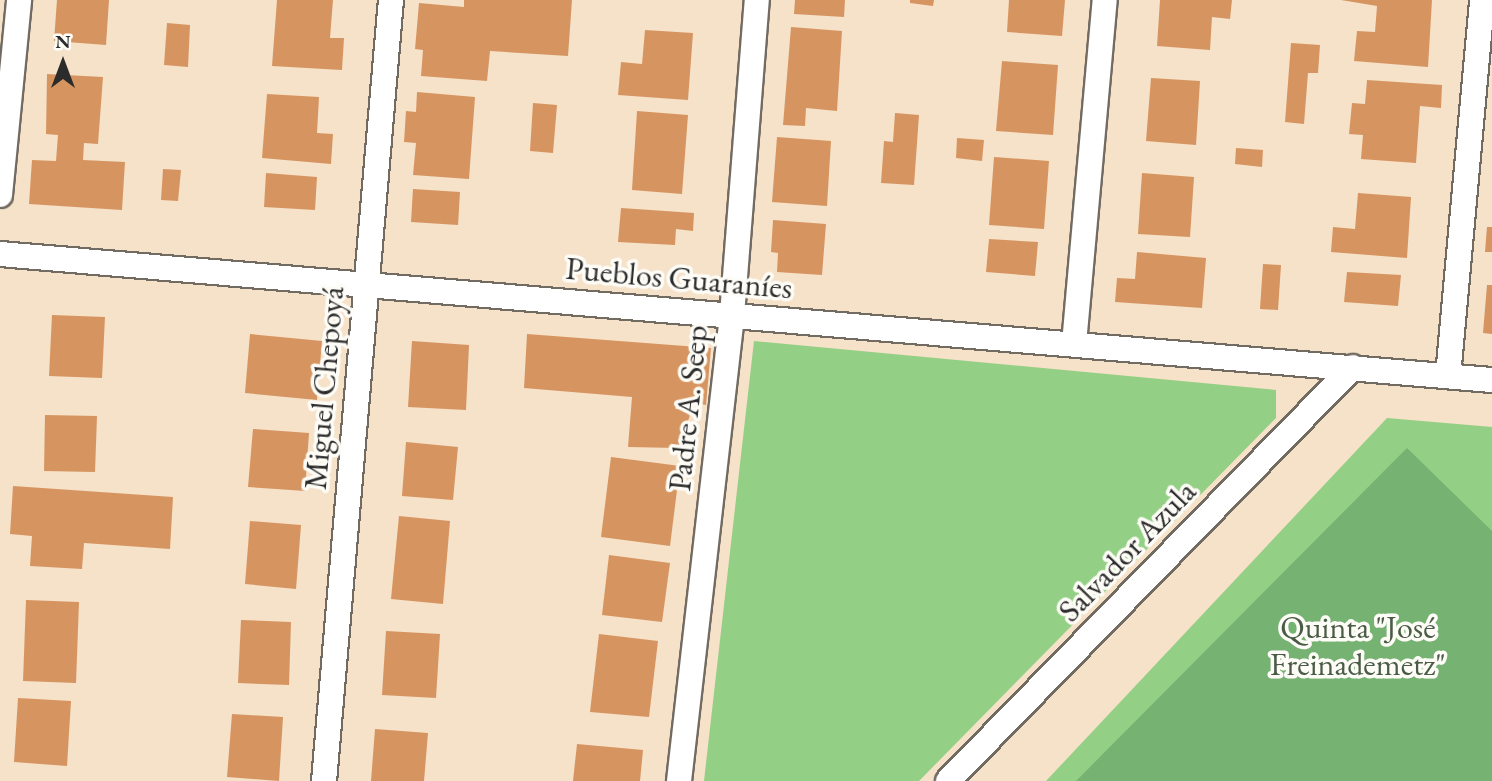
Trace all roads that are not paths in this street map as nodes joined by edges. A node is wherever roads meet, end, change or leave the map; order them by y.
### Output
1 (19, 0) edge
2 (391, 0) edge
3 (757, 0) edge
4 (1105, 0) edge
5 (1482, 0) edge
6 (0, 194) edge
7 (0, 254) edge
8 (366, 285) junction
9 (732, 315) junction
10 (1074, 344) junction
11 (1353, 367) junction
12 (1448, 376) junction
13 (1492, 380) edge
14 (324, 781) edge
15 (679, 781) edge
16 (948, 781) edge

1 - 6 street
2 - 8 street, Miguel Chepoyá
3 - 9 street, Padre A. Seep
4 - 10 street
5 - 12 street
7 - 8 street, Pueblos Guaraníes
8 - 9 street, Pueblos Guaraníes
8 - 14 street, Miguel Chepoyá
9 - 10 street, Pueblos Guaraníes
9 - 15 street, Padre A. Seep
10 - 11 street, Pueblos Guaraníes
11 - 12 street, Pueblos Guaraníes
11 - 16 street, Salvador Azula
12 - 13 street, Pueblos Guaraníes

